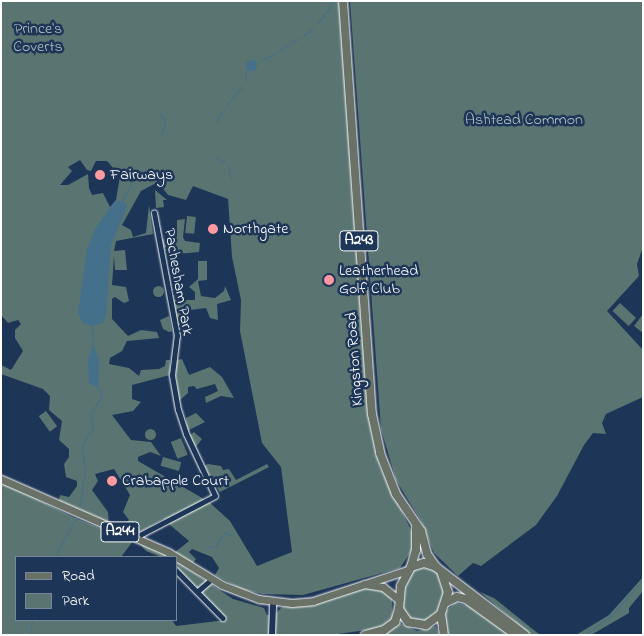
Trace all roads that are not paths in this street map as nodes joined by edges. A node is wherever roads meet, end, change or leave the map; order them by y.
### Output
1 (344, 1) edge
2 (154, 213) dead end
3 (1, 479) edge
4 (416, 526) junction
5 (134, 538) junction
6 (424, 539) junction
7 (176, 556) edge
8 (178, 557) edge
9 (409, 568) junction
10 (438, 569) junction
11 (178, 572) edge
12 (212, 579) junction
13 (364, 584) junction
14 (463, 587) junction
15 (198, 591) junction
16 (399, 600) junction
17 (273, 602) junction
18 (445, 603) junction
19 (399, 609) junction
20 (441, 614) junction
21 (223, 618) dead end
22 (272, 635) edge
23 (365, 635) edge
24 (444, 635) edge
25 (516, 635) edge
26 (525, 635) edge

1 - 4 highway, Kingston Road / A243
2 - 5 street, Pachesham Park
3 - 5 main road, A244
4 - 6 highway, Kingston Road / A243
4 - 9 highway
5 - 7 main road, A244
6 - 10 highway, Kingston Road / A243
6 - 14 highway
8 - 12 main road, A244
9 - 10 highway
9 - 13 main road, A244
9 - 16 highway
10 - 14 highway, A243
10 - 18 highway
11 - 15 street
12 - 15 street
12 - 17 main road, A244
13 - 16 main road
13 - 17 main road, A244
14 - 26 highway, A243
15 - 21 street
16 - 19 highway
17 - 22 main road
18 - 20 highway
18 - 25 highway
19 - 20 highway
19 - 23 highway
20 - 24 highway

